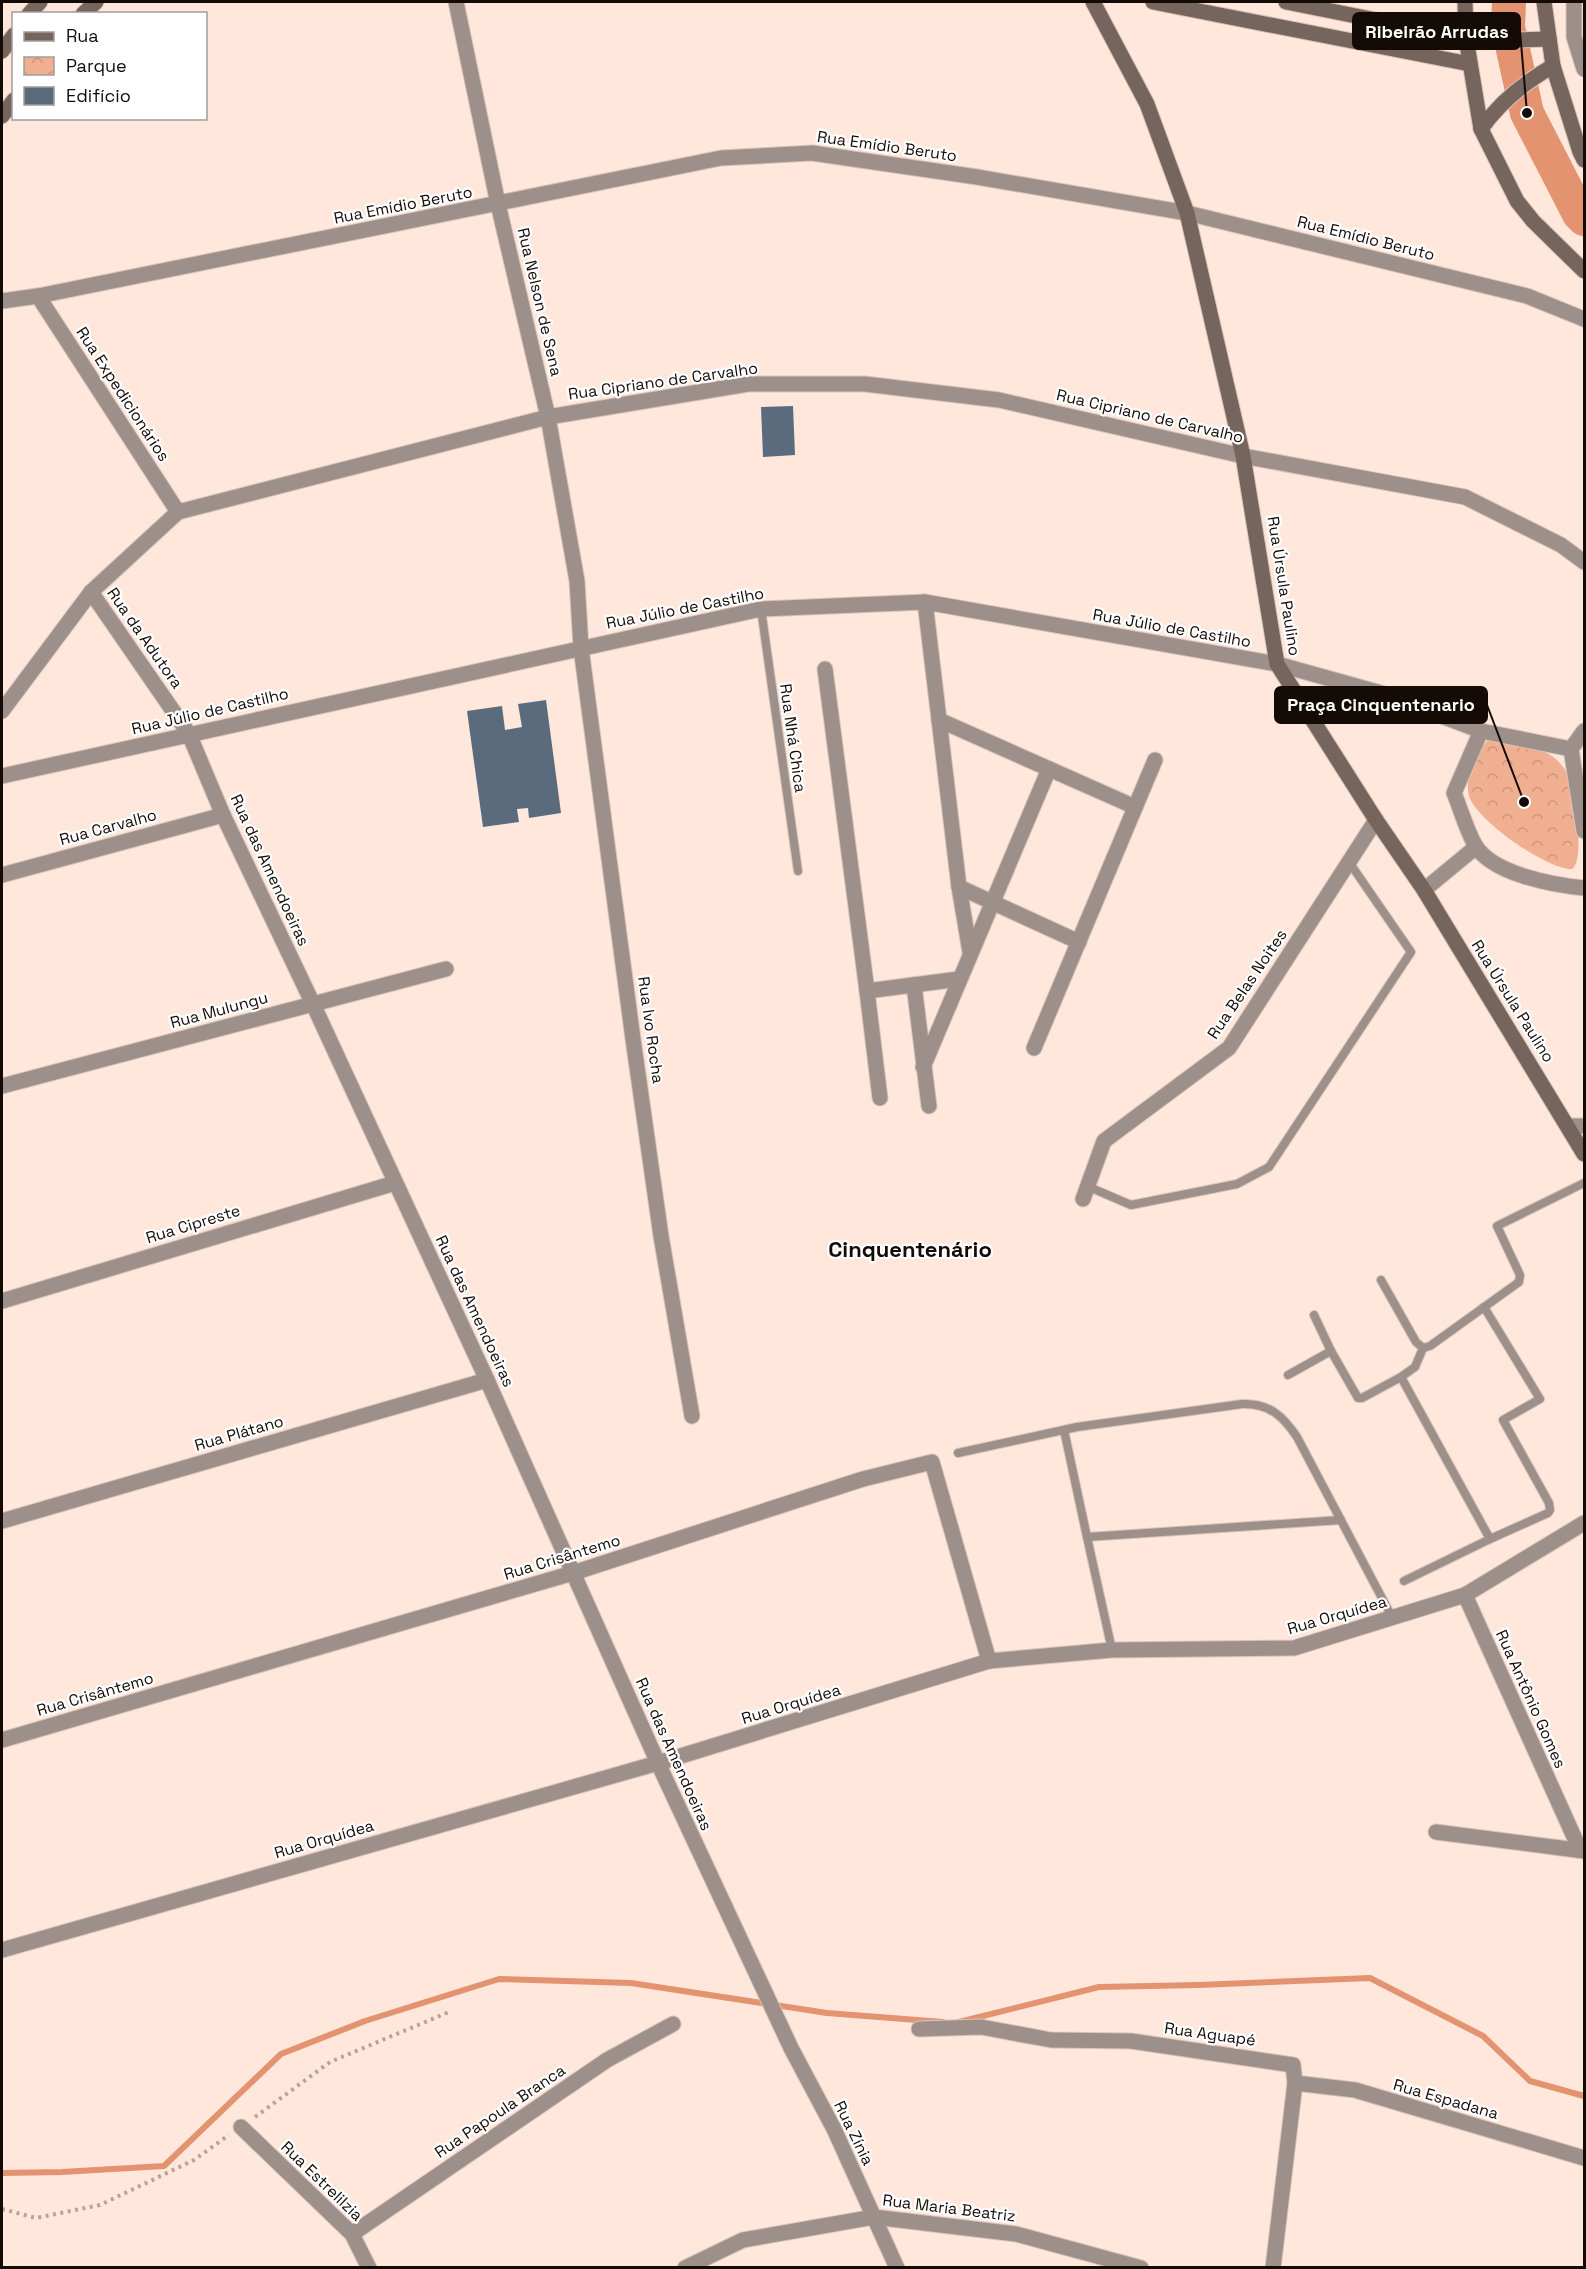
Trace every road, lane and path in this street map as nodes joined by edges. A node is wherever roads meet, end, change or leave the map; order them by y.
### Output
1 (456, 2) edge
2 (1093, 2) edge
3 (1154, 2) edge
4 (1286, 2) edge
5 (1465, 2) edge
6 (1545, 2) edge
7 (1574, 2) edge
8 (12, 38) edge
9 (1473, 40) junction
10 (1543, 40) junction
11 (2, 51) edge
12 (1470, 64) junction
13 (1584, 69) edge
14 (1547, 70) junction
15 (12, 103) edge
16 (2, 116) edge
17 (1481, 129) junction
18 (1584, 160) edge
19 (498, 204) junction
20 (1187, 213) junction
21 (1584, 272) edge
22 (38, 296) junction
23 (2, 301) edge
24 (1584, 319) edge
25 (548, 417) junction
26 (1244, 456) junction
27 (178, 512) junction
28 (1584, 562) edge
29 (92, 592) junction
30 (925, 603) junction
31 (761, 609) junction
32 (581, 648) junction
33 (1277, 664) junction
34 (825, 669) dead end
35 (2, 711) edge
36 (939, 720) junction
37 (1481, 731) junction
38 (1584, 731) edge
39 (189, 734) junction
40 (1571, 749) junction
41 (1155, 760) dead end
42 (1049, 769) junction
43 (2, 776) edge
44 (1136, 807) junction
45 (223, 814) junction
46 (1376, 819) junction
47 (1584, 831) edge
48 (1476, 847) junction
49 (1349, 862) junction
50 (798, 870) dead end
51 (2, 875) edge
52 (959, 887) junction
53 (1584, 888) edge
54 (1424, 890) junction
55 (992, 901) junction
56 (1079, 942) junction
57 (970, 952) junction
58 (446, 969) dead end
59 (959, 979) junction
60 (914, 985) junction
61 (867, 991) junction
62 (314, 1004) junction
63 (1034, 1048) dead end
64 (923, 1067) junction
65 (2, 1086) edge
66 (880, 1098) dead end
67 (929, 1106) dead end
68 (1568, 1126) junction
69 (1584, 1126) edge
70 (1584, 1155) edge
71 (395, 1183) junction
72 (1584, 1183) edge
73 (1086, 1193) joint
74 (1381, 1280) dead end
75 (2, 1301) edge
76 (1484, 1307) junction
77 (1314, 1315) dead end
78 (1423, 1348) junction
79 (1331, 1351) junction
80 (1288, 1375) dead end
81 (1401, 1377) junction
82 (487, 1380) junction
83 (692, 1416) dead end
84 (1064, 1430) junction
85 (958, 1453) dead end
86 (1341, 1520) junction
87 (2, 1521) edge
88 (1584, 1523) edge
89 (1087, 1537) junction
90 (1490, 1539) junction
91 (573, 1574) junction
92 (1404, 1581) dead end
93 (1465, 1595) junction
94 (1392, 1617) junction
95 (1112, 1650) junction
96 (989, 1661) junction
97 (2, 1740) edge
98 (657, 1763) junction
99 (1436, 1832) dead end
100 (1582, 1850) edge
101 (2, 1950) edge
102 (673, 2024) dead end
103 (919, 2029) dead end
104 (791, 2048) joint
105 (1295, 2083) junction
106 (241, 2127) dead end
107 (1584, 2158) edge
108 (874, 2217) junction
109 (352, 2234) junction
110 (369, 2268) edge
111 (685, 2268) edge
112 (897, 2268) edge
113 (1141, 2268) edge
114 (1273, 2268) edge

1 - 19 street, Rua Nelson de Sena
2 - 20 street, Rua Úrsula Paulino
3 - 12 street
4 - 9 street
5 - 9 street
6 - 10 street
7 - 13 street
8 - 11 street
9 - 10 street
9 - 12 street
10 - 14 street
12 - 17 street
14 - 17 street
14 - 18 street
15 - 16 street
17 - 21 street
19 - 20 street, Rua Emídio Beruto
19 - 22 street, Rua Emídio Beruto
19 - 25 street, Rua Nelson de Sena
20 - 24 street, Rua Emídio Beruto
20 - 26 street, Rua Úrsula Paulino
22 - 23 street, Rua Emídio Beruto
22 - 27 street, Rua Expedicionários
25 - 26 street, Rua Cipriano de Carvalho
25 - 27 street, Rua Cipriano de Carvalho
25 - 32 street, Rua Nelson de Sena
26 - 28 street, Rua Cipriano de Carvalho
26 - 33 street, Rua Úrsula Paulino
27 - 29 street, Rua Cipriano de Carvalho
29 - 35 street, Rua Cipriano de Carvalho
29 - 39 street, Rua da Adutora
30 - 31 street, Rua Júlio de Castilho
30 - 33 street, Rua Júlio de Castilho
30 - 36 street
31 - 32 street, Rua Júlio de Castilho
31 - 50 lane, Rua Nhá Chica
32 - 39 street, Rua Júlio de Castilho
32 - 83 street, Rua Ivo Rocha
33 - 37 street, Rua Júlio de Castilho
33 - 46 street, Rua Úrsula Paulino
34 - 61 street
36 - 42 street
36 - 52 street
37 - 40 street, Rua Júlio de Castilho
37 - 48 street
38 - 40 street
39 - 43 street, Rua Júlio de Castilho
39 - 45 street, Rua das Amendoeiras
40 - 47 street
41 - 44 street
42 - 44 street
42 - 55 street
44 - 56 street
45 - 51 street, Rua Carvalho
45 - 62 street, Rua das Amendoeiras
46 - 49 street, Rua Belas Noites
46 - 54 street, Rua Úrsula Paulino
48 - 53 street
48 - 54 street
49 - 73 street, Rua Belas Noites
49 - 73 lane
52 - 55 street
52 - 57 street
54 - 68 street, Rua Úrsula Paulino
55 - 56 street
55 - 57 street
56 - 63 street
57 - 59 street
58 - 62 street, Rua Mulungu
59 - 60 street
59 - 64 street
60 - 61 street
60 - 64 street
61 - 66 street
62 - 65 street, Rua Mulungu
62 - 71 street, Rua das Amendoeiras
64 - 67 street
68 - 69 street
68 - 70 street, Rua Úrsula Paulino
71 - 75 street, Rua Cipreste
71 - 82 street, Rua das Amendoeiras
72 - 76 lane
74 - 78 lane
76 - 78 lane
76 - 90 lane
77 - 79 lane
78 - 81 lane
79 - 80 lane
79 - 81 lane
81 - 90 lane
82 - 87 street, Rua Plátano
82 - 91 street, Rua das Amendoeiras
84 - 85 lane
84 - 86 lane
84 - 89 lane
86 - 89 lane
86 - 94 lane
88 - 93 street, Rua Orquídea
89 - 95 lane
90 - 92 lane
91 - 96 street, Rua Crisântemo
91 - 97 street, Rua Crisântemo
91 - 98 street, Rua das Amendoeiras
93 - 94 street, Rua Orquídea
93 - 100 street, Rua Antônio Gomes
94 - 95 street, Rua Orquídea
95 - 96 street, Rua Orquídea
96 - 98 street, Rua Orquídea
98 - 101 street, Rua Orquídea
98 - 104 street, Rua das Amendoeiras
99 - 100 street
102 - 109 street, Rua Papoula Branca
103 - 105 street, Rua Aguapé
104 - 108 street, Rua Zínia
105 - 107 street, Rua Espadana
105 - 114 street
106 - 109 street, Rua Estrelilzia
108 - 111 street, Rua Maria Beatriz
108 - 112 street, Rua Zínia
108 - 113 street, Rua Maria Beatriz
109 - 110 street, Rua Estrelilzia

